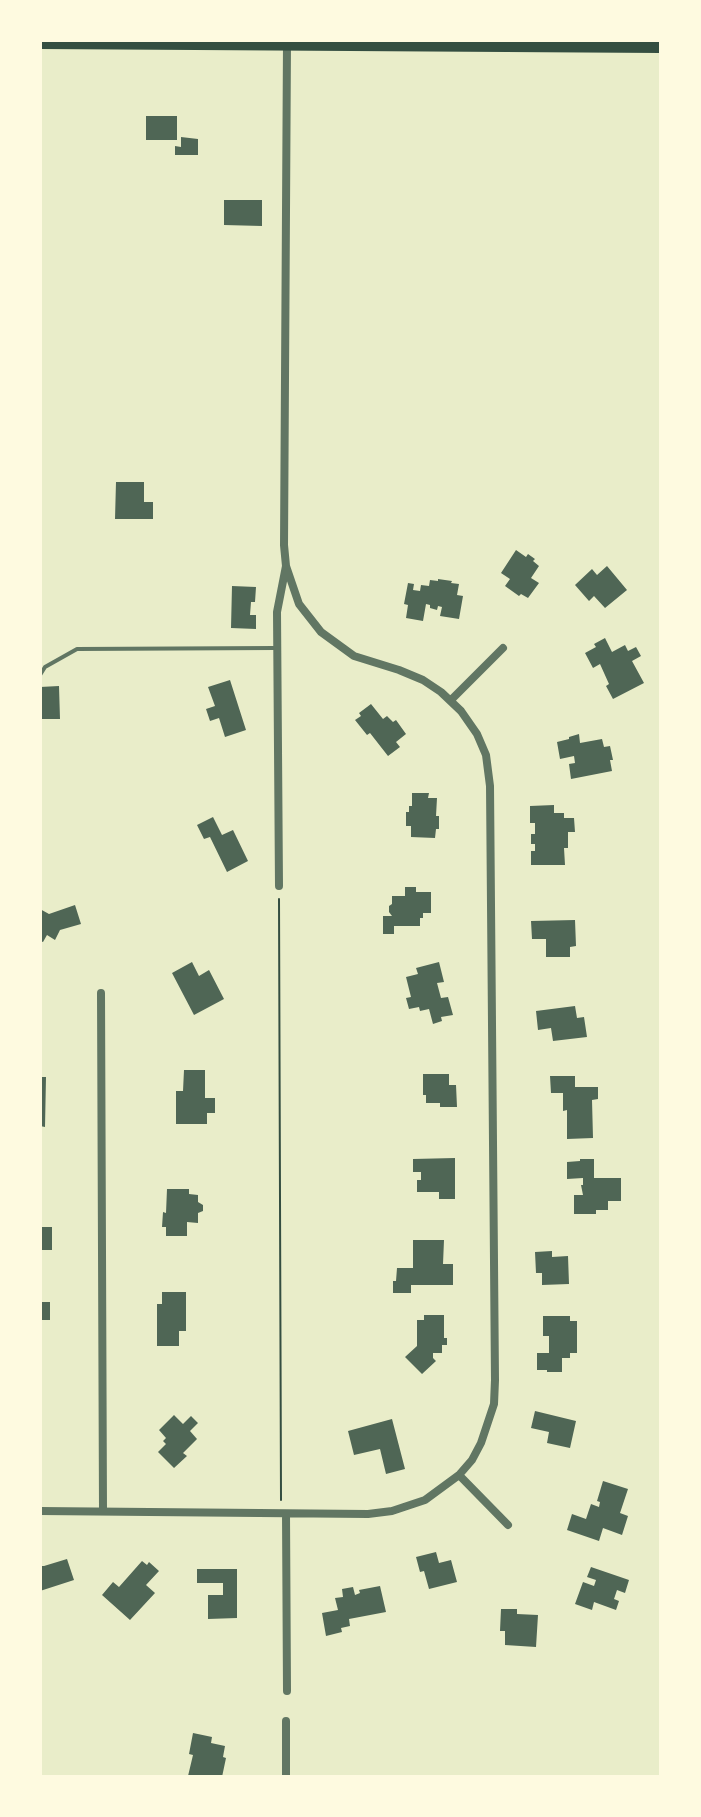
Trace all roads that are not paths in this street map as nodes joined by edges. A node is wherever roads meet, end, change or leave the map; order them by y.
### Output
1 (94, 41) edge
2 (40, 42) edge
3 (289, 42) edge
4 (661, 46) edge
5 (286, 566) junction
6 (278, 648) junction
7 (503, 648) dead end
8 (40, 675) edge
9 (451, 700) junction
10 (279, 886) road end
11 (101, 993) dead end
12 (459, 1475) junction
13 (40, 1511) edge
14 (103, 1511) junction
15 (284, 1514) junction
16 (508, 1525) dead end
17 (287, 1691) dead end
18 (286, 1721) dead end
19 (286, 1777) edge

1 - 2 main road
1 - 3 main road
3 - 4 main road
3 - 5 street
5 - 6 street
5 - 9 street
6 - 8 lane
6 - 10 street
7 - 9 street
9 - 12 street
11 - 14 street
12 - 15 street
12 - 16 street
13 - 14 street
14 - 15 street
15 - 17 street
18 - 19 street

